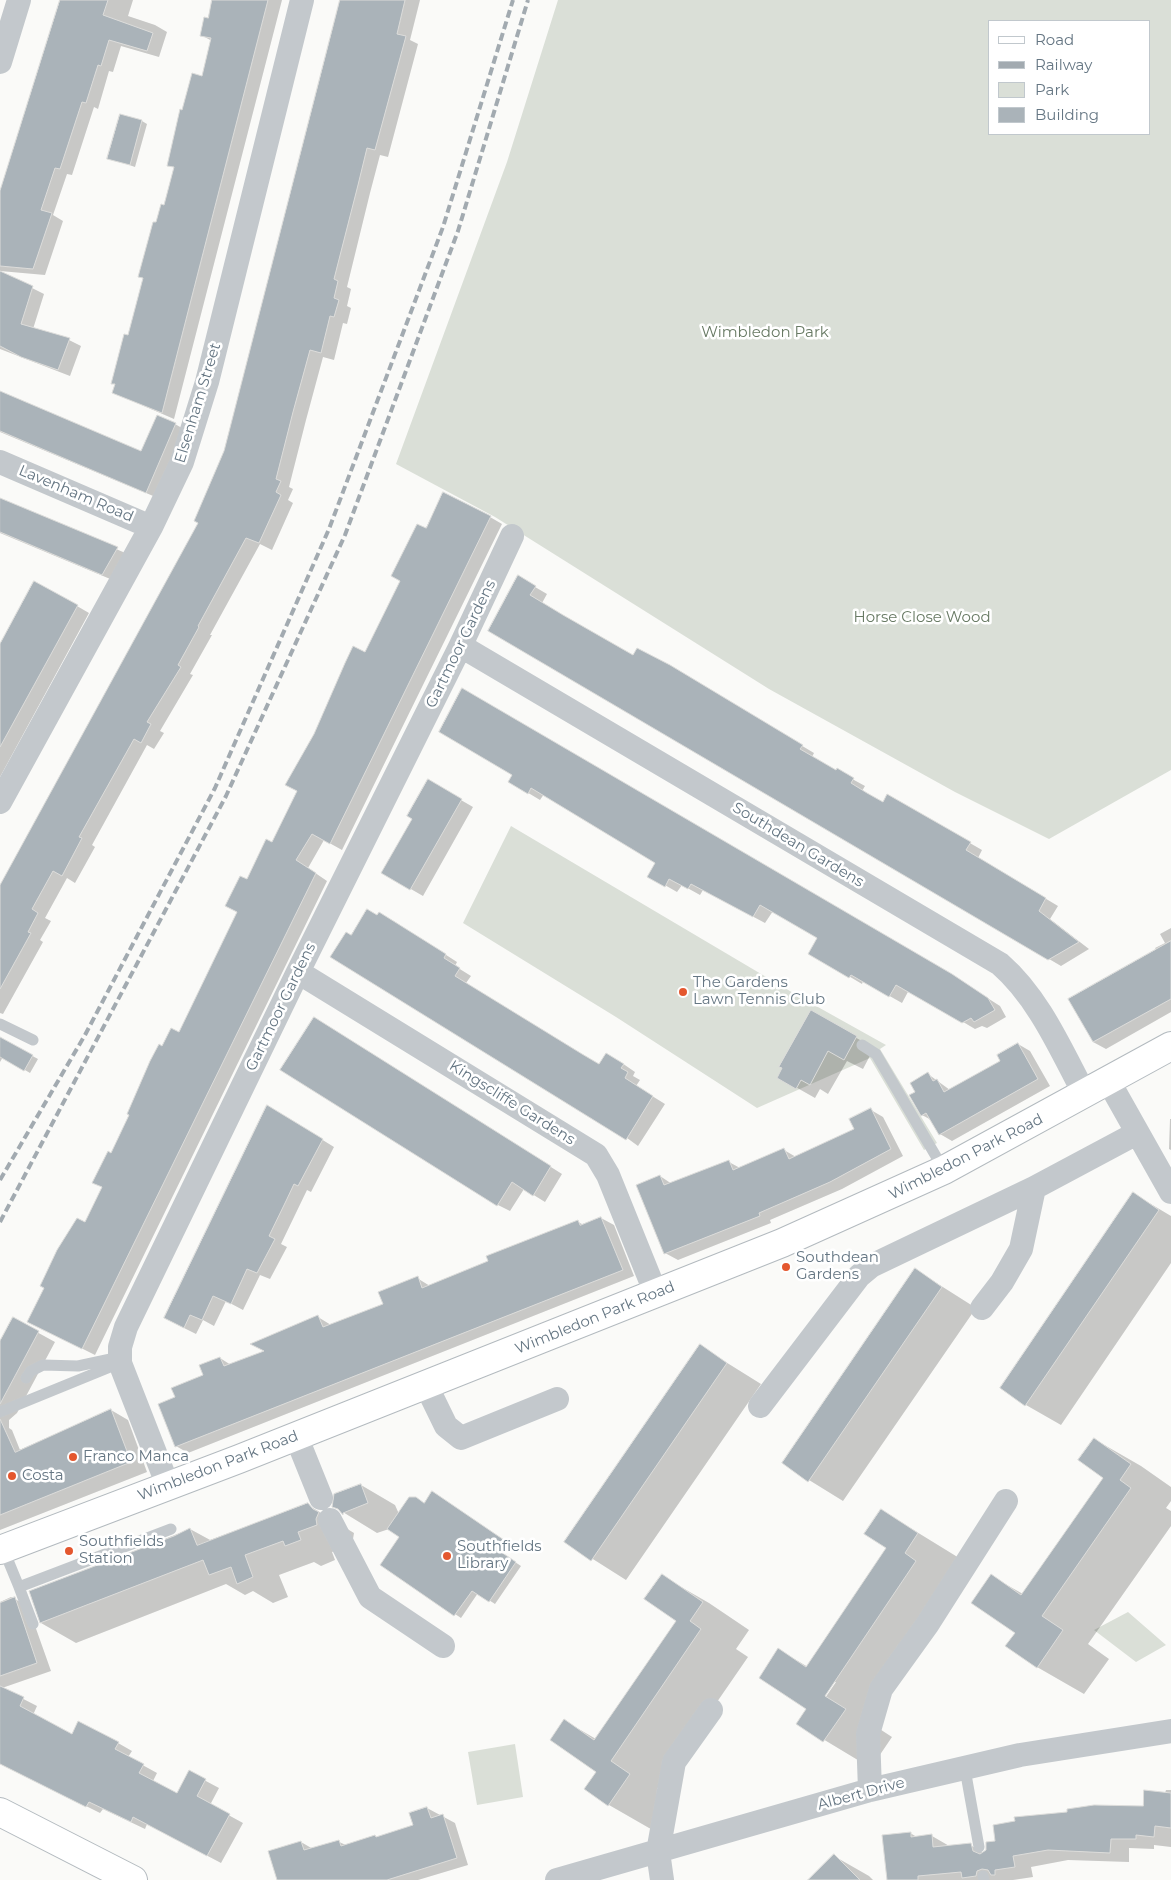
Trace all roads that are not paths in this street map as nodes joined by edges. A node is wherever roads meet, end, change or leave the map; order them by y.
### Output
1 (19, 0) edge
2 (302, 0) edge
3 (0, 62) edge
4 (0, 462) edge
5 (151, 527) junction
6 (512, 536) dead end
7 (460, 647) junction
8 (0, 802) edge
9 (298, 972) junction
10 (0, 1024) edge
11 (33, 1040) dead end
12 (862, 1045) dead end
13 (1171, 1046) edge
14 (1097, 1088) junction
15 (1137, 1132) junction
16 (944, 1170) junction
17 (1034, 1188) junction
18 (1171, 1192) edge
19 (656, 1294) junction
20 (982, 1308) dead end
21 (120, 1360) junction
22 (26, 1378) dead end
23 (426, 1385) junction
24 (557, 1399) dead end
25 (760, 1406) dead end
26 (0, 1412) edge
27 (296, 1436) junction
28 (168, 1486) junction
29 (322, 1498) dead end
30 (1006, 1500) dead end
31 (330, 1520) dead end
32 (171, 1529) dead end
33 (2, 1549) edge
34 (20, 1587) junction
35 (33, 1624) dead end
36 (443, 1646) dead end
37 (711, 1710) dead end
38 (1171, 1731) edge
39 (965, 1769) junction
40 (870, 1790) junction
41 (0, 1812) edge
42 (979, 1847) dead end
43 (658, 1852) junction
44 (133, 1880) edge
45 (557, 1880) edge
46 (662, 1880) edge

1 - 3 street
2 - 5 street, Elsenham Street
4 - 5 street, Lavenham Road
5 - 8 street, Elsenham Street
6 - 7 street, Gartmoor Gardens
7 - 9 street, Gartmoor Gardens
7 - 14 street, Southdean Gardens
9 - 19 street, Kingscliffe Gardens
9 - 21 street, Gartmoor Gardens
10 - 11 lane
12 - 16 lane
13 - 14 street, Wimbledon Park Road
14 - 15 street, Southdean Gardens
14 - 16 street, Wimbledon Park Road
15 - 17 street
15 - 18 street, Southdean Gardens
16 - 19 street, Wimbledon Park Road
17 - 20 street
17 - 25 street
19 - 23 street, Wimbledon Park Road
21 - 22 lane
21 - 26 lane
21 - 28 street
23 - 24 street
23 - 27 street, Wimbledon Park Road
27 - 28 street, Wimbledon Park Road
27 - 29 street
28 - 33 street, Wimbledon Park Road
30 - 40 street
31 - 36 street
32 - 34 lane
33 - 34 lane
34 - 35 lane
37 - 43 street
38 - 39 street, Albert Drive
39 - 40 street, Albert Drive
39 - 42 lane
40 - 43 street, Albert Drive
41 - 44 street
43 - 45 street, Albert Drive
43 - 46 street

